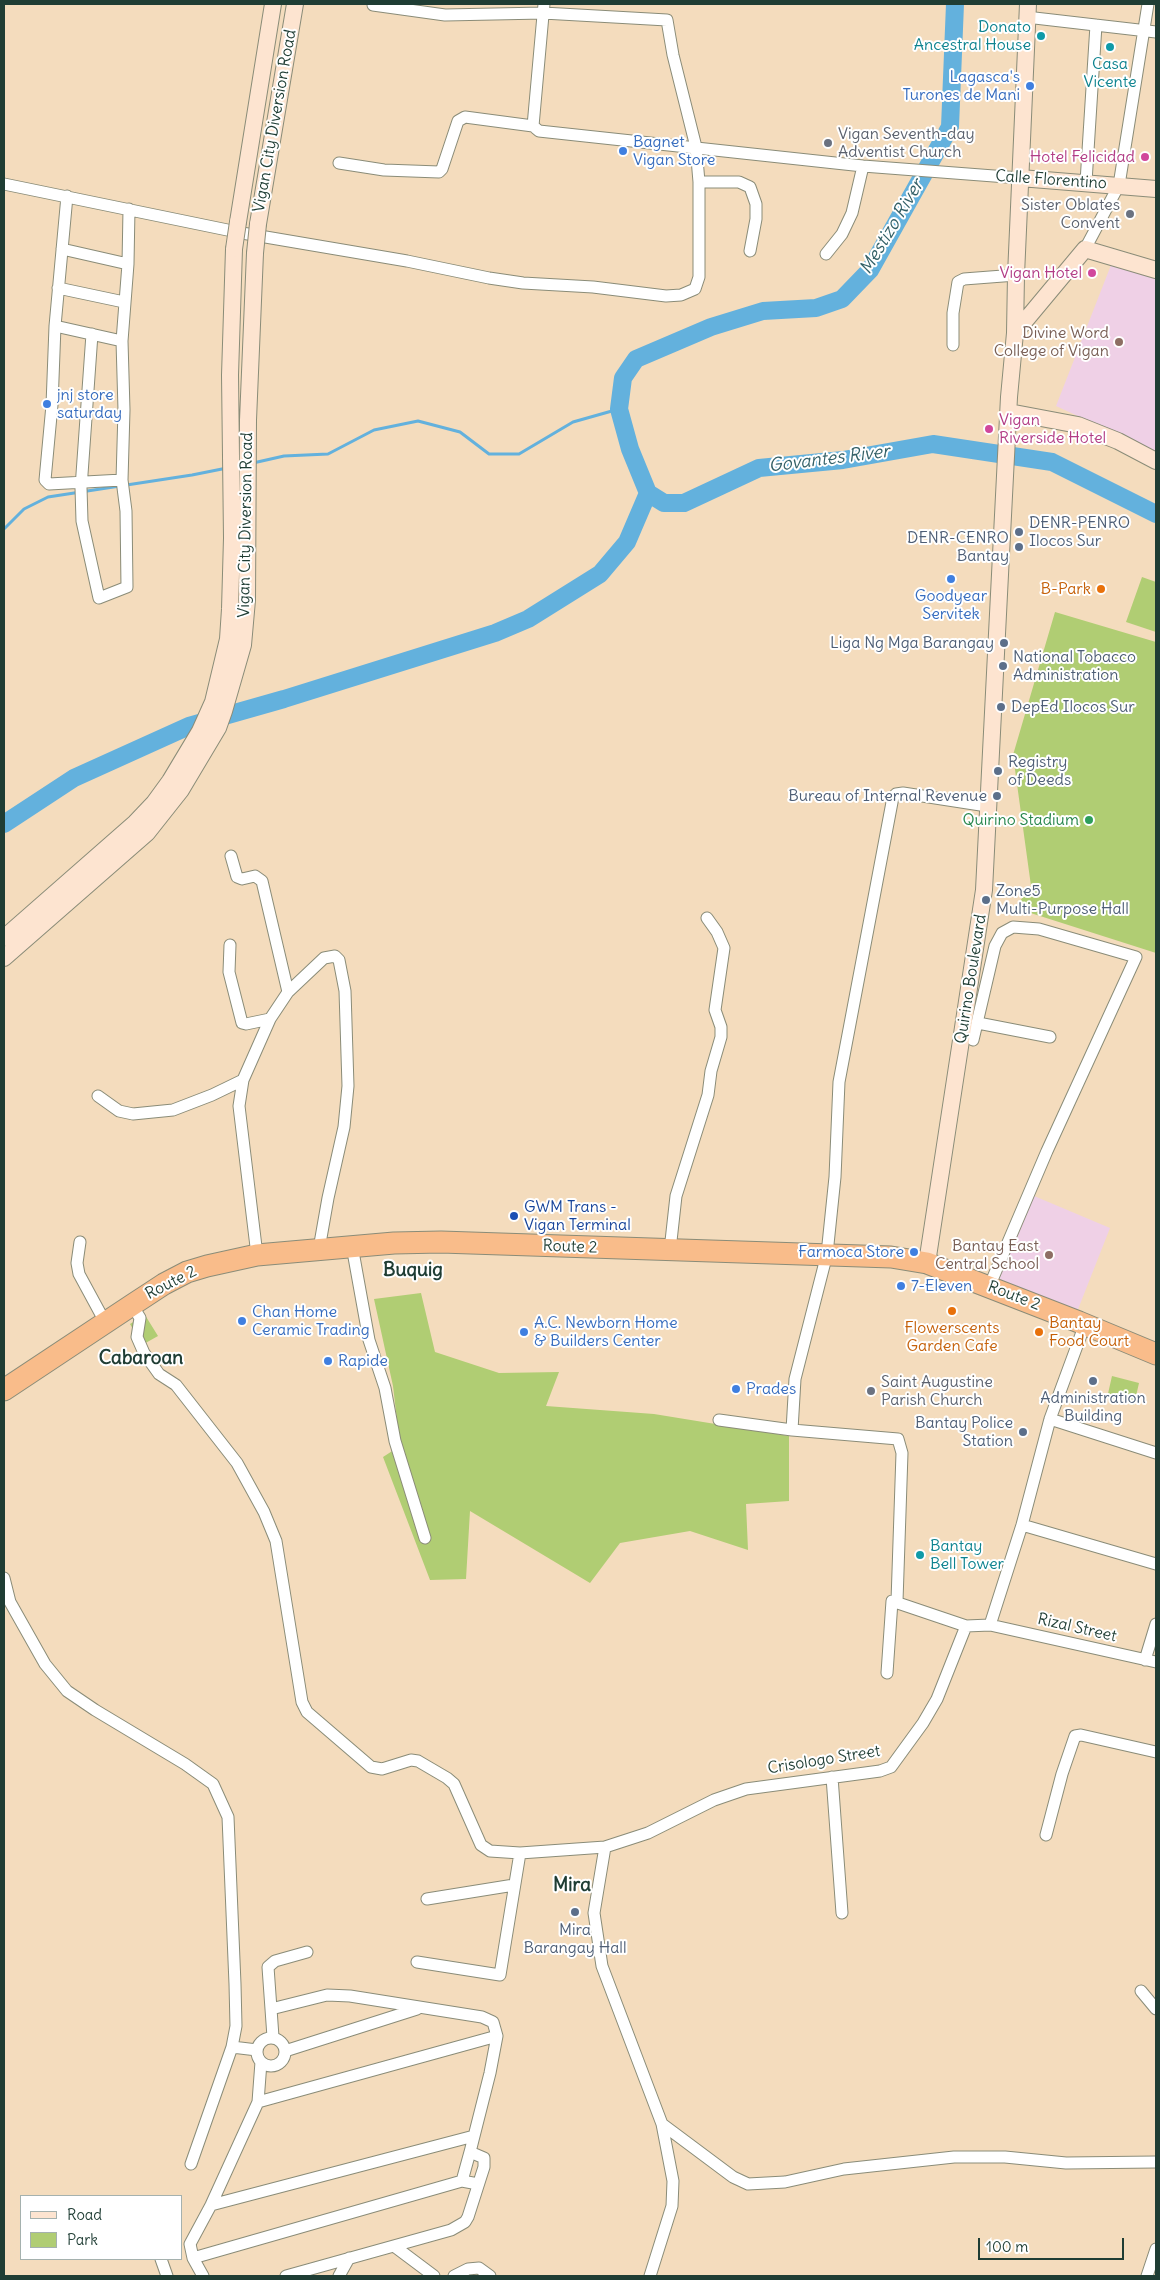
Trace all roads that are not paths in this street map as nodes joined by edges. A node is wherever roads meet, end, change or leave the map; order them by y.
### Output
1 (273, 4) edge
2 (295, 4) edge
3 (1148, 4) edge
4 (373, 5) edge
5 (544, 8) edge
6 (1027, 10) edge
7 (1096, 24) junction
8 (1143, 30) junction
9 (1156, 32) edge
10 (533, 126) junction
11 (696, 147) junction
12 (339, 163) dead end
13 (863, 166) junction
14 (1020, 178) junction
15 (699, 182) junction
16 (1086, 182) junction
17 (4, 184) edge
18 (1119, 185) junction
19 (1156, 188) edge
20 (67, 196) junction
21 (129, 209) junction
22 (1085, 248) junction
23 (62, 249) junction
24 (750, 251) dead end
25 (826, 254) dead end
26 (128, 264) junction
27 (1156, 270) edge
28 (1016, 275) junction
29 (58, 288) junction
30 (124, 302) junction
31 (55, 326) junction
32 (1015, 333) junction
33 (92, 334) junction
34 (122, 341) junction
35 (953, 345) dead end
36 (1008, 420) junction
37 (1156, 461) edge
38 (122, 482) junction
39 (80, 485) junction
40 (987, 806) junction
41 (231, 856) dead end
42 (707, 918) dead end
43 (4, 938) edge
44 (230, 945) dead end
45 (4, 958) edge
46 (288, 992) junction
47 (270, 1019) junction
48 (978, 1022) junction
49 (1050, 1038) dead end
50 (973, 1040) dead end
51 (243, 1080) junction
52 (98, 1096) dead end
53 (80, 1242) dead end
54 (352, 1246) junction
55 (319, 1250) junction
56 (670, 1250) junction
57 (827, 1254) junction
58 (257, 1256) junction
59 (927, 1263) junction
60 (989, 1287) junction
61 (132, 1305) junction
62 (104, 1322) junction
63 (1085, 1324) junction
64 (1156, 1354) edge
65 (4, 1390) edge
66 (1050, 1419) junction
67 (718, 1420) dead end
68 (792, 1430) junction
69 (1156, 1452) edge
70 (1022, 1525) junction
71 (425, 1538) dead end
72 (1156, 1564) edge
73 (4, 1578) edge
74 (7, 1600) edge
75 (895, 1600) junction
76 (990, 1624) junction
77 (1156, 1624) edge
78 (966, 1626) junction
79 (1151, 1661) edge
80 (887, 1673) dead end
81 (1156, 1752) edge
82 (832, 1777) junction
83 (1046, 1835) dead end
84 (605, 1847) junction
85 (520, 1853) junction
86 (514, 1885) junction
87 (427, 1899) dead end
88 (842, 1913) dead end
89 (307, 1952) dead end
90 (417, 1962) dead end
91 (1141, 1991) dead end
92 (418, 2008) junction
93 (271, 2009) junction
94 (1156, 2009) edge
95 (497, 2036) junction
96 (273, 2037) junction
97 (232, 2047) junction
98 (257, 2050) junction
99 (286, 2051) junction
100 (261, 2062) junction
101 (258, 2102) junction
102 (662, 2124) junction
103 (474, 2136) junction
104 (470, 2152) junction
105 (1156, 2162) edge
106 (192, 2164) dead end
107 (462, 2181) junction
108 (478, 2184) junction
109 (211, 2205) junction
110 (186, 2242) edge
111 (394, 2246) junction
112 (1156, 2249) edge
113 (193, 2258) junction
114 (349, 2258) junction
115 (161, 2260) edge
116 (167, 2276) edge
117 (203, 2276) edge
118 (286, 2276) edge
119 (339, 2276) edge
120 (434, 2276) edge
121 (454, 2276) edge
122 (490, 2276) edge
123 (650, 2276) edge
124 (1147, 2276) edge

1 - 43 main road, Vigan City Diversion Road, bridge
2 - 45 main road, Vigan City Diversion Road, bridge
3 - 8 street
4 - 5 street
5 - 10 street
5 - 11 street
6 - 7 street
6 - 14 main road, Quirino Boulevard
7 - 8 street
7 - 16 street
8 - 9 street
8 - 18 street
10 - 11 street, Calle Florentino
10 - 12 street, Calle Florentino
11 - 13 street, Calle Florentino
11 - 15 street
13 - 14 street, Calle Florentino
13 - 25 street
14 - 16 main road, Calle Florentino
14 - 28 main road, Quirino Boulevard
15 - 21 street
15 - 24 street
16 - 18 main road, Calle Florentino
17 - 20 street
18 - 19 main road, Calle Florentino
18 - 22 street
20 - 21 street
20 - 23 street
21 - 26 street
22 - 27 main road
22 - 32 main road
23 - 26 street
23 - 29 street
26 - 30 street
28 - 32 main road, Quirino Boulevard
28 - 35 street
29 - 30 street
29 - 31 street
30 - 34 street
31 - 33 street
31 - 39 street
32 - 36 main road, Quirino Boulevard
33 - 34 street
33 - 39 street
34 - 38 street
36 - 37 main road
36 - 40 main road, Quirino Boulevard
38 - 39 street
38 - 39 street
40 - 57 street
40 - 59 main road, Quirino Boulevard
41 - 46 street
42 - 56 street
44 - 47 street
46 - 47 street
46 - 55 street
47 - 51 street
48 - 49 street
48 - 50 street
48 - 60 street
51 - 52 street
51 - 58 street
53 - 62 street
54 - 55 highway, Route 2
54 - 56 highway, Route 2
54 - 71 street
55 - 58 highway, Route 2
56 - 57 highway, Route 2
57 - 59 highway, Route 2
57 - 68 street
58 - 61 highway, Route 2
59 - 60 highway, Route 2
60 - 63 highway, Route 2
61 - 62 highway, Route 2
61 - 85 street, Crisologo Street
62 - 65 highway, Route 2
63 - 64 highway, Route 2
63 - 66 street
66 - 69 street
66 - 70 street
67 - 68 street
68 - 75 street
70 - 72 street
70 - 76 street
73 - 74 street
74 - 97 street
75 - 78 street
75 - 80 street
76 - 78 street
76 - 79 street, Rizal Street
77 - 79 street
78 - 82 street, Crisologo Street
81 - 83 street
82 - 84 street, Crisologo Street
82 - 88 street
84 - 85 street, Crisologo Street
84 - 102 street
85 - 86 street
86 - 87 street
86 - 90 street
89 - 93 street
91 - 94 street
92 - 93 street
92 - 95 street
92 - 99 street
93 - 96 street
95 - 101 street
95 - 103 street
96 - 98 street
96 - 99 street
97 - 98 street
97 - 106 street
98 - 100 street
99 - 100 street
100 - 101 street
101 - 109 street
102 - 105 street
102 - 123 street
103 - 104 street
103 - 109 street
104 - 107 street
104 - 108 street
107 - 108 street
107 - 113 street
108 - 111 street
109 - 110 street
110 - 113 street
111 - 114 street
111 - 120 street
112 - 124 street
113 - 117 street
114 - 118 street
114 - 119 street
115 - 116 street
121 - 122 street

